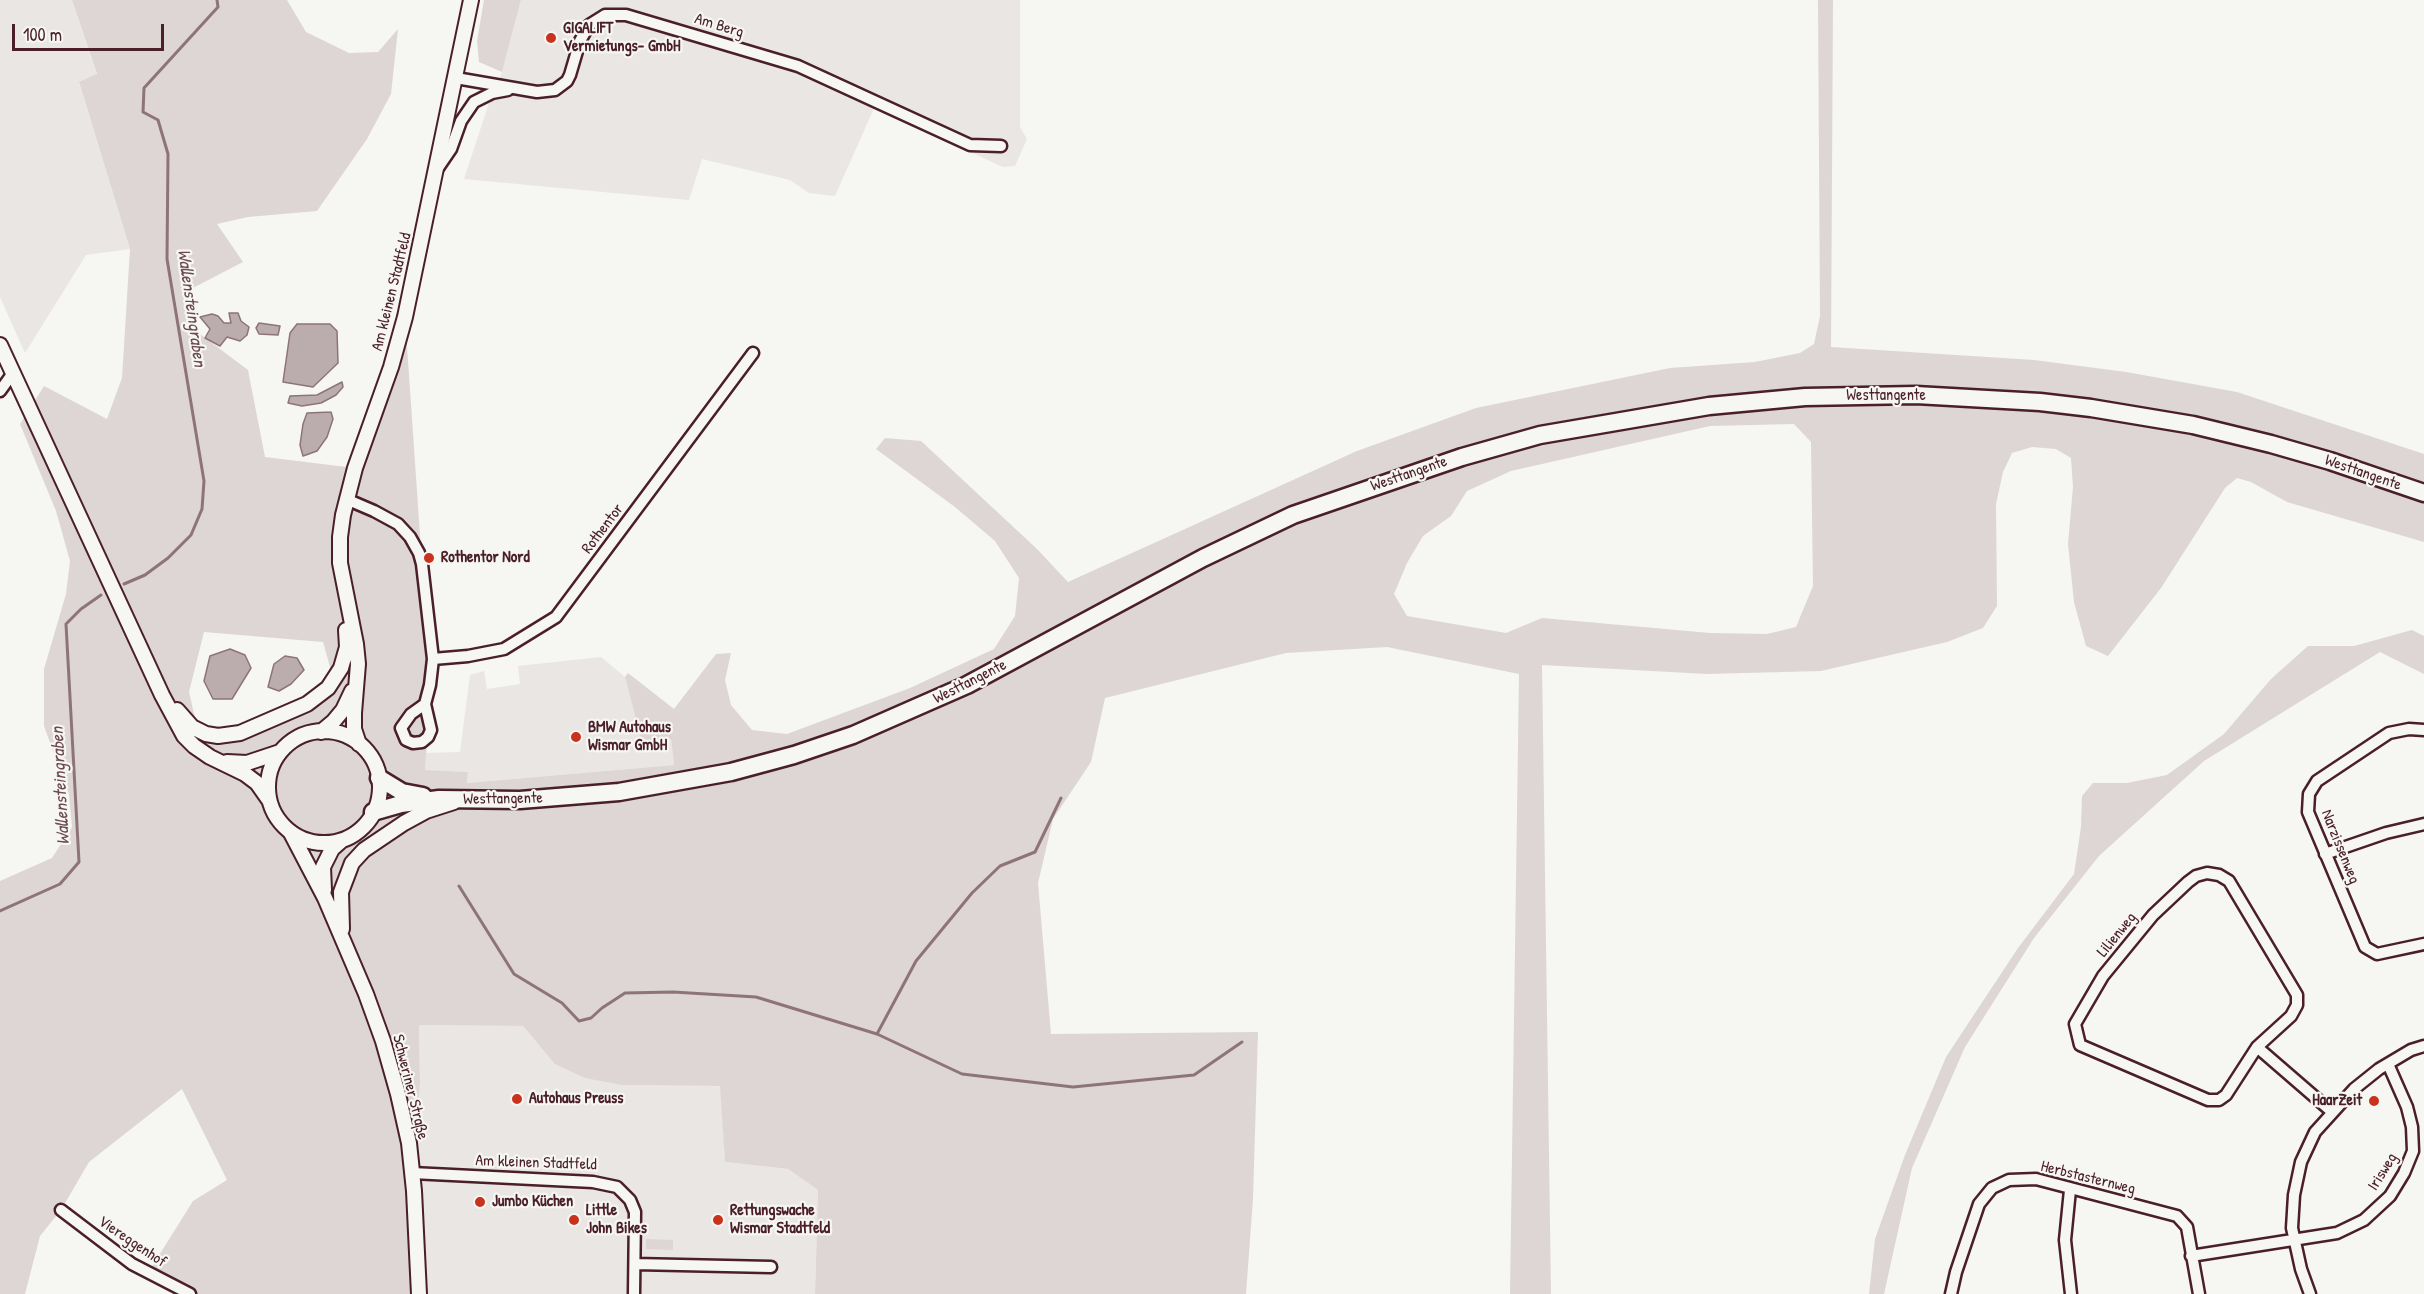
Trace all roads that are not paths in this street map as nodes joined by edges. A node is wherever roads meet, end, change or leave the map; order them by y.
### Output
1 (471, 0) edge
2 (456, 78) junction
3 (517, 89) junction
4 (1001, 146) dead end
5 (438, 168) junction
6 (0, 345) edge
7 (753, 353) dead end
8 (13, 373) junction
9 (0, 391) edge
10 (2424, 493) edge
11 (346, 499) junction
12 (344, 588) junction
13 (433, 659) junction
14 (356, 681) junction
15 (162, 695) junction
16 (424, 704) dead end
17 (2424, 730) edge
18 (321, 732) junction
19 (359, 744) junction
20 (280, 752) junction
21 (210, 757) junction
22 (379, 778) junction
23 (439, 799) junction
24 (269, 800) junction
25 (460, 800) junction
26 (373, 812) junction
27 (2424, 824) edge
28 (291, 833) junction
29 (342, 840) junction
30 (2325, 854) junction
31 (325, 898) junction
32 (342, 937) junction
33 (2424, 944) edge
34 (2424, 1046) edge
35 (2257, 1047) junction
36 (2388, 1064) junction
37 (2331, 1111) junction
38 (412, 1173) junction
39 (2070, 1190) junction
40 (61, 1210) dead end
41 (2294, 1240) junction
42 (2191, 1256) junction
43 (635, 1264) junction
44 (771, 1267) dead end
45 (190, 1294) edge
46 (419, 1294) edge
47 (634, 1294) edge
48 (1951, 1294) edge
49 (2071, 1294) edge
50 (2199, 1294) edge
51 (2310, 1294) edge

1 - 2 main road, Am kleinen Stadtfeld
2 - 3 street, Am Berg
2 - 5 main road, Am kleinen Stadtfeld
3 - 4 street, Am Berg
3 - 5 street
5 - 11 main road, Am kleinen Stadtfeld
6 - 8 main road
7 - 13 street, Rothentor
8 - 9 street
8 - 15 main road
10 - 25 highway, Westtangente
11 - 12 main road, Am kleinen Stadtfeld
11 - 13 street
12 - 14 main road
12 - 15 main road
13 - 16 street
14 - 18 main road
14 - 19 main road
15 - 21 main road
17 - 30 street, Narzissenweg
18 - 19 main road
18 - 20 main road
19 - 22 main road
20 - 21 main road
20 - 24 main road
21 - 24 main road
22 - 23 highway, Westtangente
22 - 26 main road
23 - 25 highway, Westtangente
23 - 26 highway, Westtangente
24 - 28 main road
25 - 32 main road
26 - 29 main road
27 - 30 street
28 - 29 main road
28 - 31 main road, Schweriner Straße
29 - 31 main road, Schweriner Straße
30 - 33 street, Narzissenweg
31 - 32 main road, Schweriner Straße
32 - 38 main road, Schweriner Straße
34 - 36 street
35 - 35 street, Lilienweg
35 - 37 street
36 - 37 street
36 - 41 street, Irisweg
37 - 41 street
38 - 43 street, Am kleinen Stadtfeld
38 - 46 main road, Schweriner Straße
39 - 42 street, Herbstasternweg
39 - 48 street, Herbstasternweg
39 - 49 street
40 - 45 street, Viereggenhof
41 - 42 street
41 - 51 street
42 - 50 street, Herbstasternweg
43 - 44 street
43 - 47 street, Am kleinen Stadtfeld

